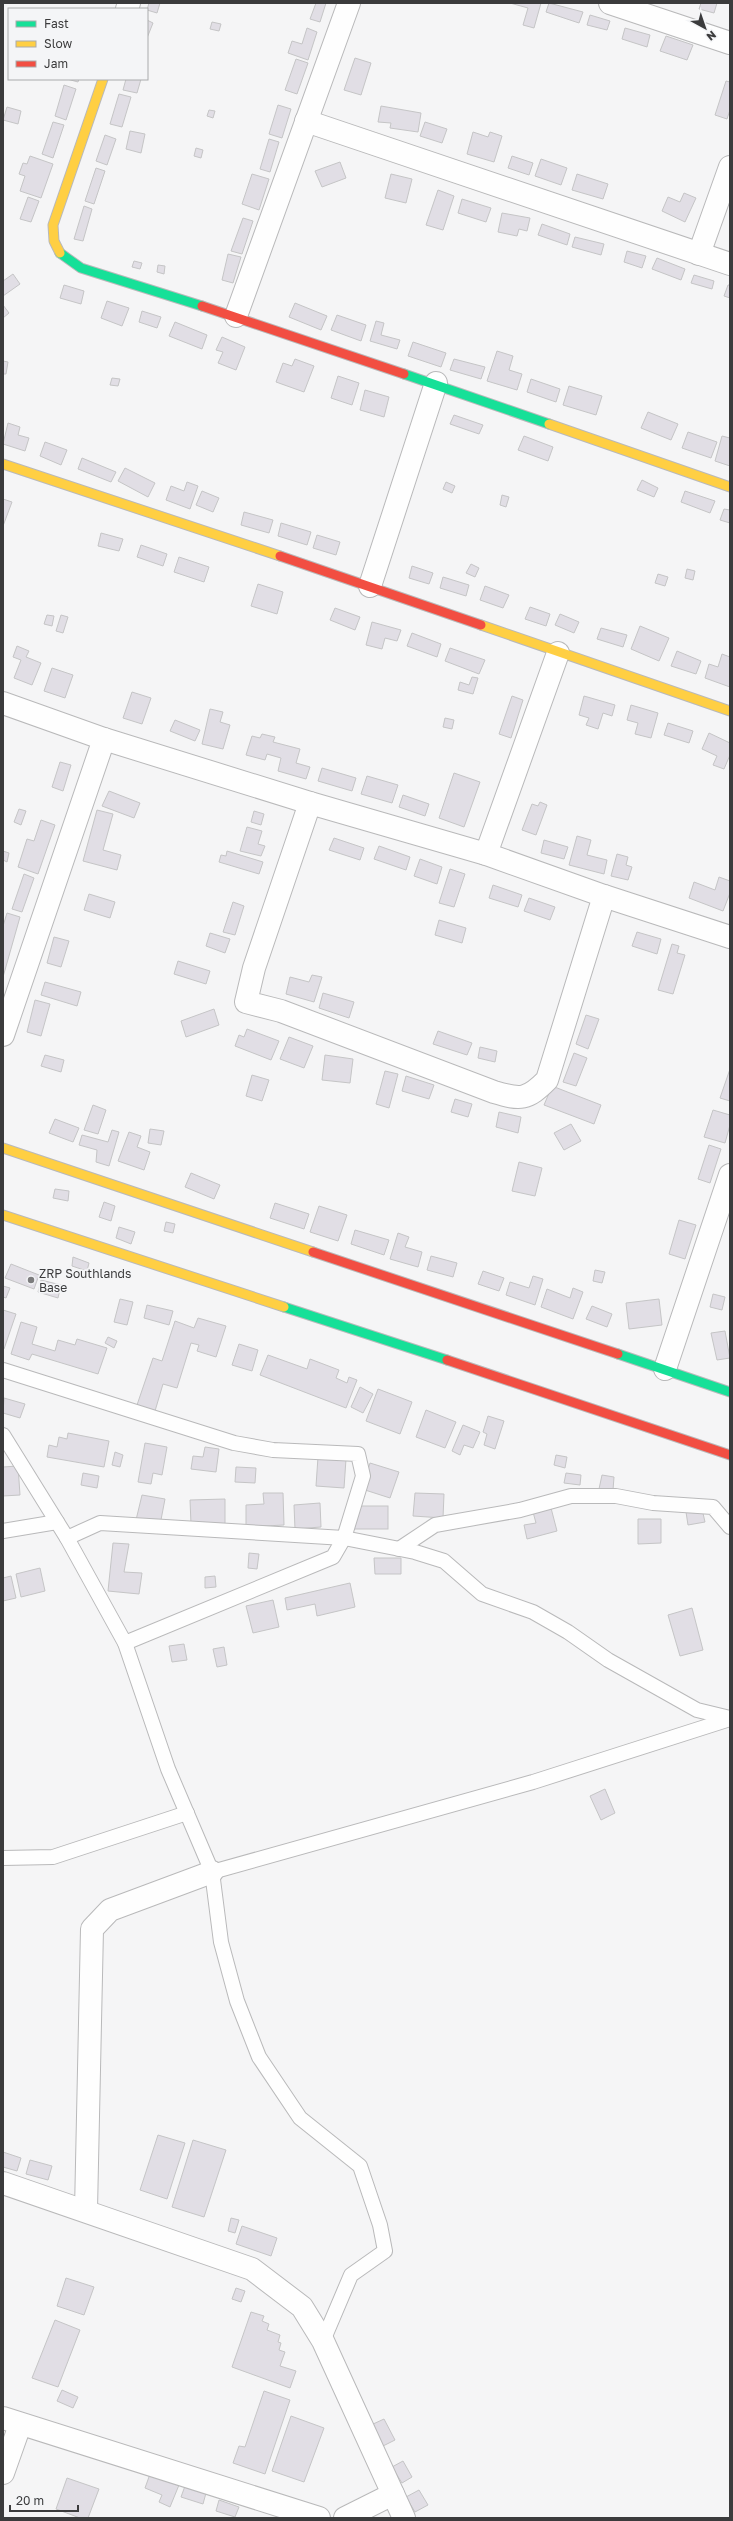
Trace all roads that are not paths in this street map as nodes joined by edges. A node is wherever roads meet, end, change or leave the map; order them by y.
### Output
1 (349, 3) edge
2 (610, 3) edge
3 (730, 43) edge
4 (103, 80) edge
5 (306, 121) junction
6 (730, 167) edge
7 (699, 254) junction
8 (730, 264) edge
9 (236, 316) junction
10 (436, 383) junction
11 (3, 464) edge
12 (730, 487) edge
13 (370, 586) junction
14 (558, 653) junction
15 (3, 703) edge
16 (730, 711) edge
17 (104, 739) junction
18 (310, 804) junction
19 (486, 854) junction
20 (604, 896) junction
21 (730, 937) edge
22 (3, 1034) edge
23 (3, 1148) edge
24 (730, 1175) edge
25 (3, 1215) edge
26 (665, 1369) junction
27 (3, 1370) edge
28 (730, 1392) edge
29 (3, 1435) edge
30 (730, 1455) edge
31 (57, 1522) junction
32 (730, 1527) edge
33 (3, 1531) edge
34 (66, 1538) junction
35 (344, 1538) junction
36 (399, 1549) junction
37 (124, 1643) junction
38 (730, 1719) edge
39 (187, 1813) junction
40 (3, 1858) edge
41 (212, 1872) junction
42 (3, 2183) edge
43 (86, 2210) junction
44 (323, 2341) junction
45 (11, 2421) edge
46 (3, 2473) edge
47 (393, 2494) junction
48 (319, 2518) edge
49 (345, 2518) edge
50 (404, 2518) edge

1 - 5 street
2 - 3 street
4 - 9 street
5 - 7 street
5 - 9 street
6 - 7 street
7 - 8 street
9 - 10 street
10 - 12 street
10 - 13 street
11 - 13 street
13 - 14 street
14 - 16 street
14 - 19 street
15 - 17 street
17 - 18 street
17 - 22 street
18 - 19 street
18 - 20 street
19 - 20 street
20 - 21 street
23 - 26 street
24 - 26 street
25 - 30 street
26 - 28 street
27 - 35 lane
29 - 31 lane
31 - 33 lane
31 - 34 lane
32 - 36 lane
34 - 35 lane
34 - 37 lane
35 - 36 lane
35 - 37 lane
36 - 38 lane
37 - 39 lane
38 - 41 lane
39 - 40 lane
39 - 41 lane
41 - 43 street
41 - 44 lane
42 - 43 street
43 - 44 street
44 - 47 street
45 - 46 street
45 - 48 street
47 - 49 street
47 - 50 street

